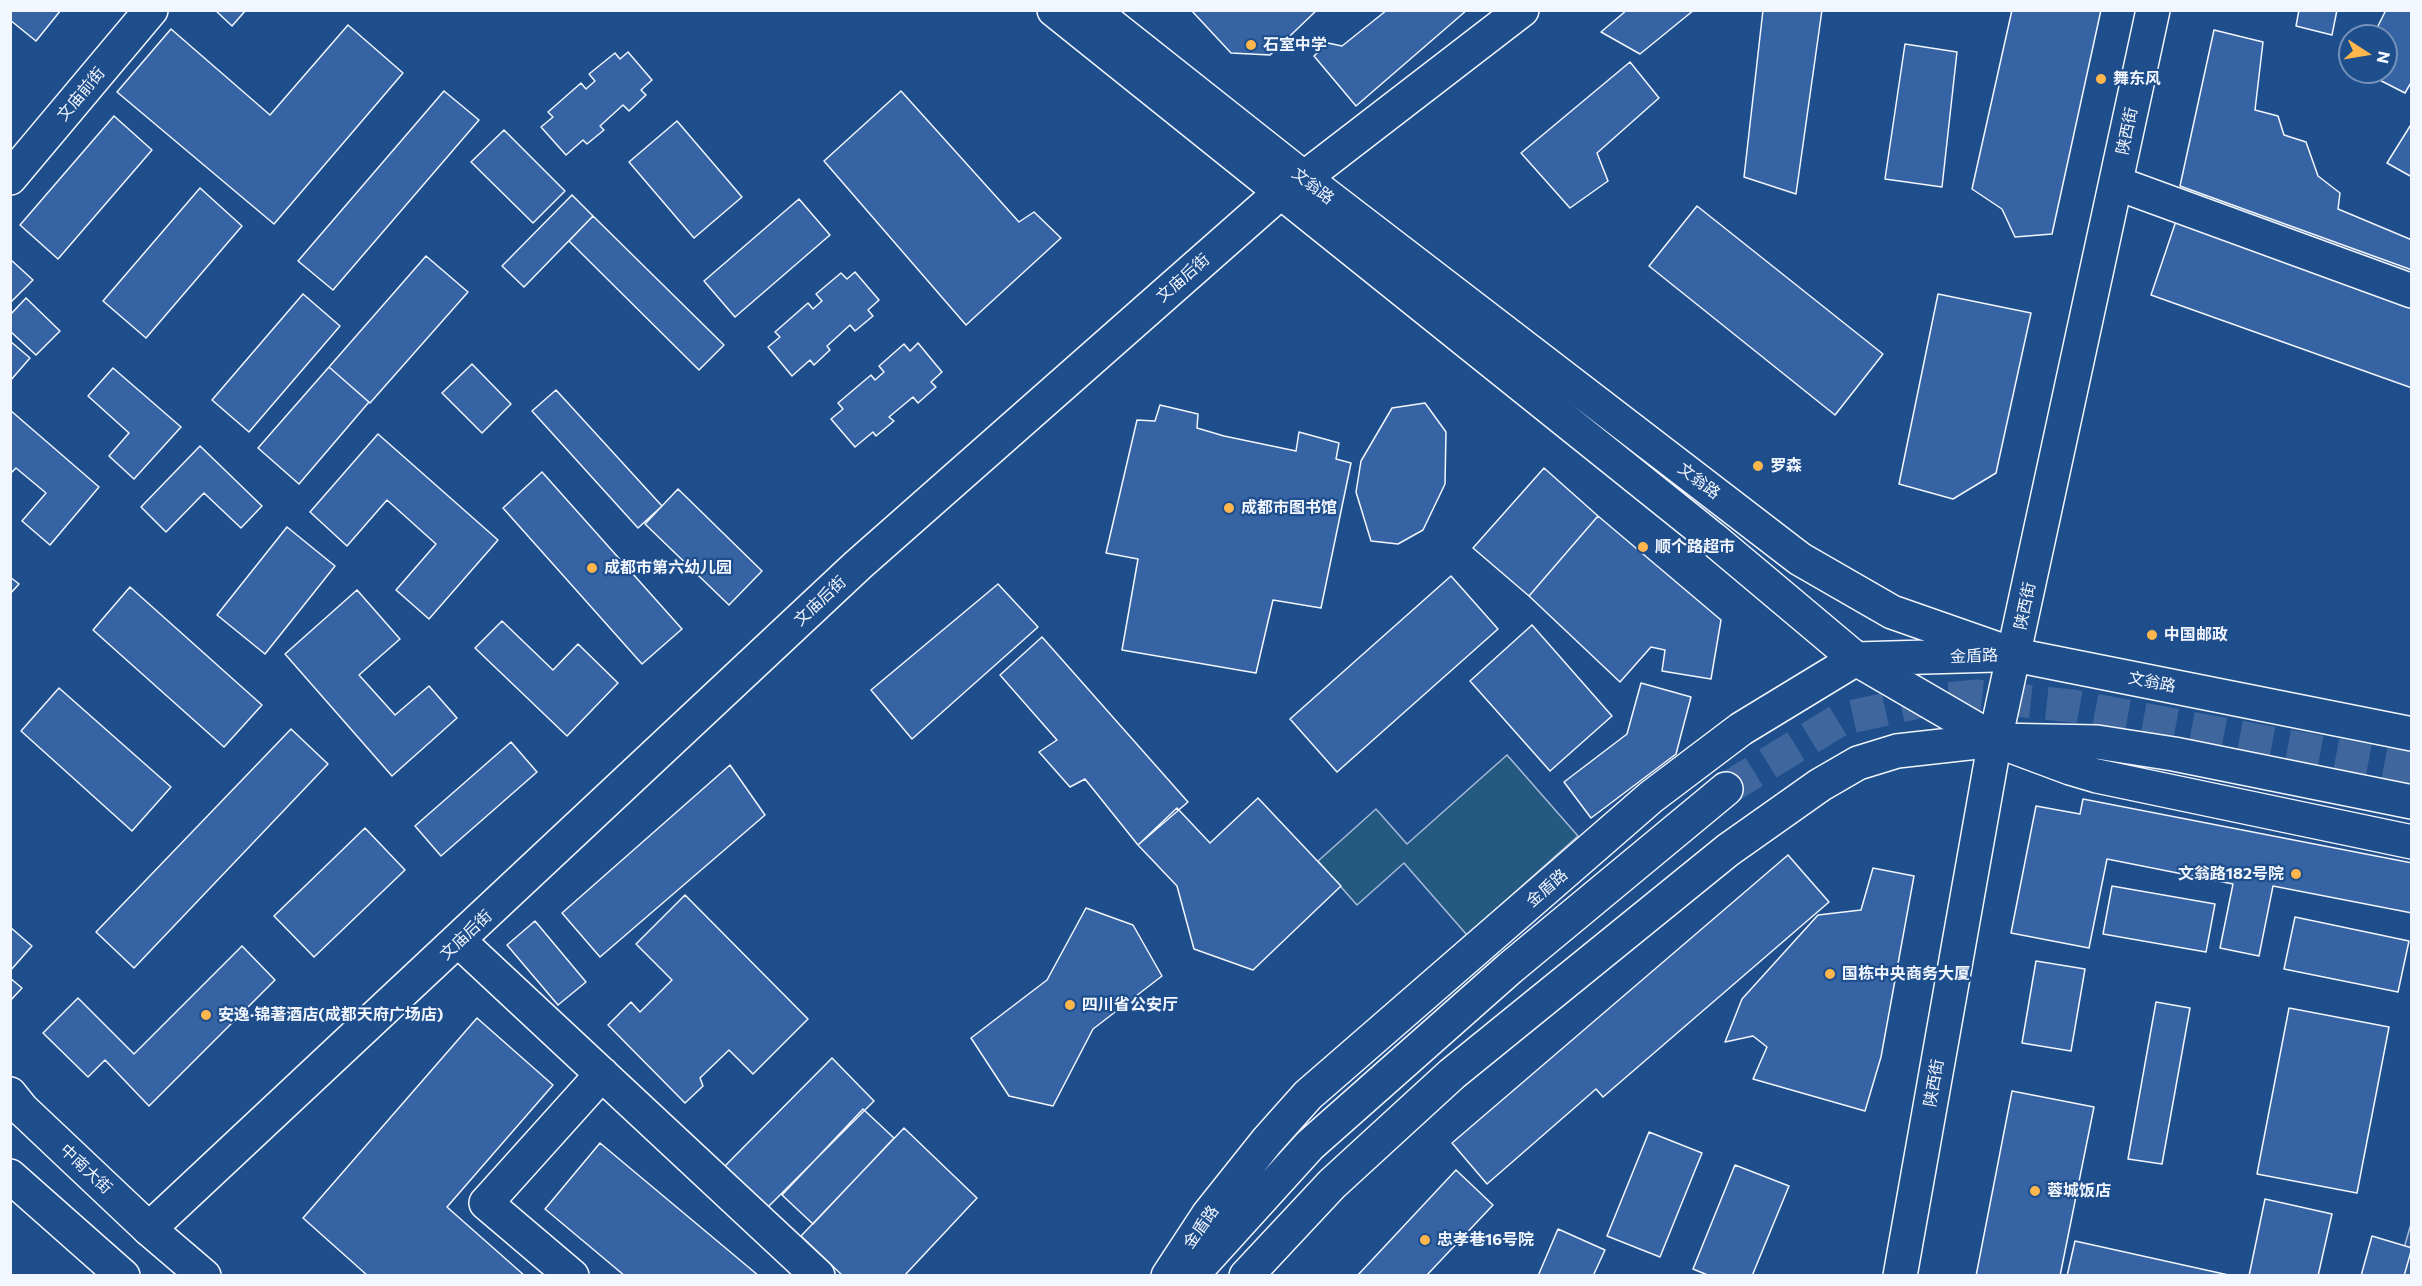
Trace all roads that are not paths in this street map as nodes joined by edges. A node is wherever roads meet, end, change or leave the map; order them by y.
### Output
1 (151, 10) edge
2 (1054, 10) edge
3 (1092, 10) edge
4 (1522, 10) edge
5 (2153, 10) edge
6 (10, 178) edge
7 (2116, 183) junction
8 (1293, 184) junction
9 (2412, 291) edge
10 (2014, 655) junction
11 (1856, 659) junction
12 (2412, 734) edge
13 (1995, 740) junction
14 (1726, 789) tunnel mouth
15 (2412, 802) edge
16 (2412, 842) edge
17 (459, 941) junction
18 (602, 1074) junction
19 (14, 1102) edge
20 (10, 1176) edge
21 (149, 1229) junction
22 (123, 1275) edge
23 (204, 1275) edge
24 (572, 1275) edge
25 (818, 1275) edge
26 (1168, 1275) edge
27 (1191, 1275) edge
28 (1246, 1275) edge
29 (1900, 1275) edge

1 - 6 main road, 文庙前街
2 - 8 main road, 文翁路
3 - 8 main road, 文翁路
4 - 8 main road, 文庙后街
5 - 7 main road, 陕西街
7 - 9 main road
7 - 10 main road, 陕西街
8 - 10 main road, 文翁路
8 - 11 main road, 文翁路
8 - 17 main road, 文庙后街
10 - 11 main road, 金盾路
10 - 12 main road, 文翁路
10 - 13 main road, 陕西街
11 - 13 main road, 文翁路
11 - 26 main road, 金盾路
13 - 15 main road, 文翁路
13 - 16 main road, 文翁路
13 - 28 main road
13 - 29 main road, 陕西街
14 - 27 main road, 金盾路
17 - 18 main road
17 - 21 main road, 文庙后街
18 - 24 main road
18 - 25 main road
19 - 21 main road, 中南大街
20 - 22 main road
21 - 23 main road, 中南大街

